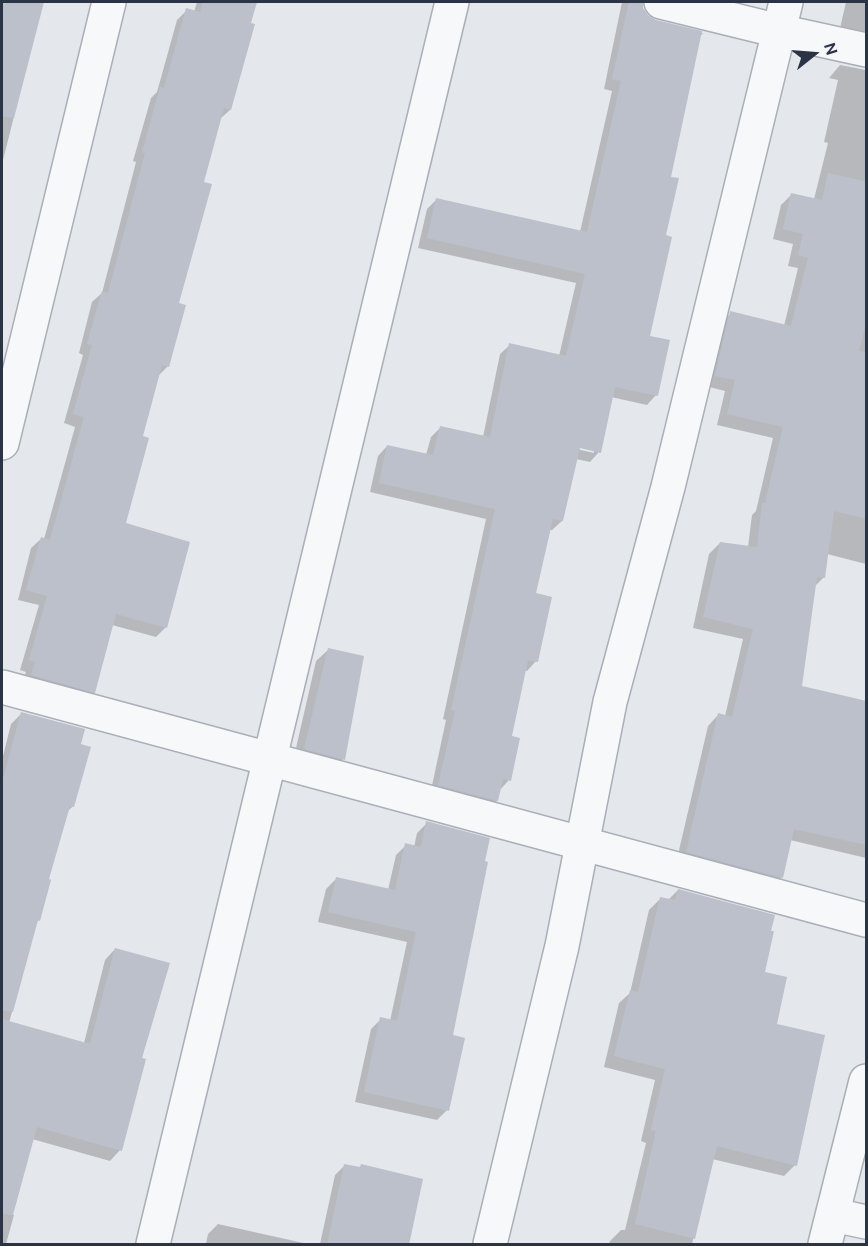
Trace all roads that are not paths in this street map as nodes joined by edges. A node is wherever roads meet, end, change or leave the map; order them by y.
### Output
1 (109, 2) edge
2 (452, 2) edge
3 (661, 2) edge
4 (782, 16) edge
5 (867, 50) edge
6 (2, 443) edge
7 (2, 687) edge
8 (270, 759) junction
9 (582, 843) junction
10 (867, 920) edge
11 (867, 1081) edge
12 (867, 1222) edge
13 (829, 1230) edge
14 (153, 1245) edge
15 (490, 1245) edge

1 - 6 street
2 - 8 street
3 - 4 street
4 - 5 street
4 - 9 street
7 - 8 street
8 - 9 street
8 - 14 street
9 - 10 street
9 - 15 street
11 - 13 street
12 - 13 street

